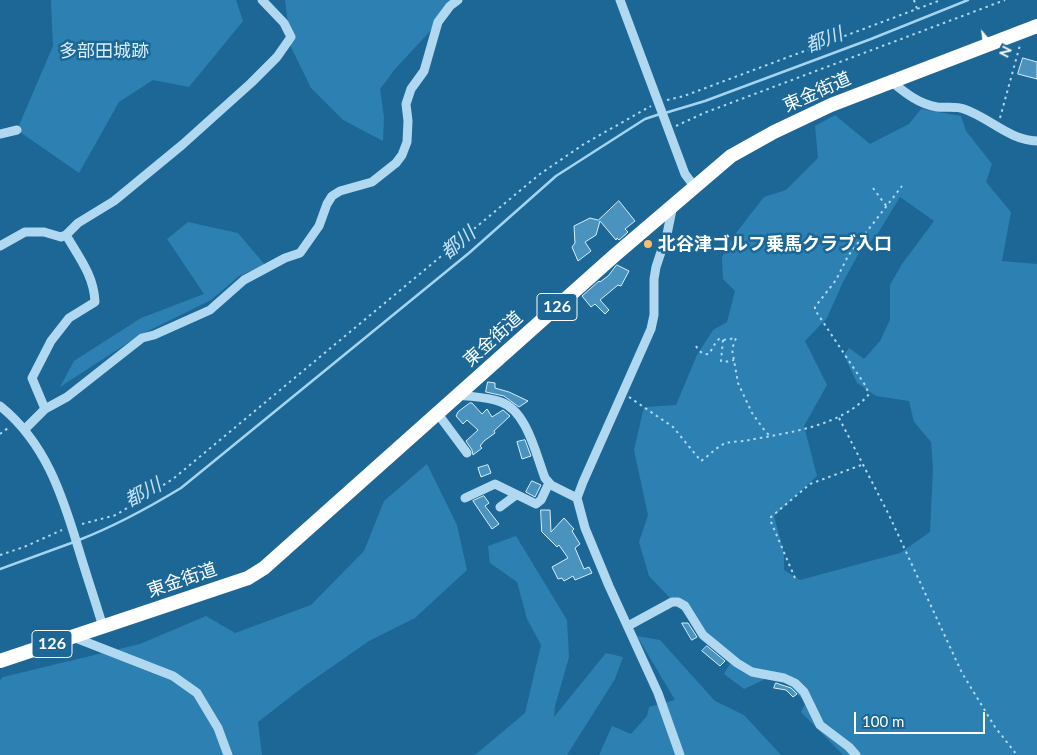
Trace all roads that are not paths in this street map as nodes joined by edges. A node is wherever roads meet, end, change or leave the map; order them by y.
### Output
1 (262, 0) edge
2 (458, 0) edge
3 (620, 0) edge
4 (1037, 26) edge
5 (892, 81) junction
6 (17, 130) dead end
7 (0, 134) edge
8 (1037, 141) edge
9 (694, 186) junction
10 (673, 205) junction
11 (66, 235) junction
12 (0, 246) edge
13 (459, 395) junction
14 (0, 406) edge
15 (46, 408) junction
16 (438, 414) junction
17 (25, 429) junction
18 (467, 453) dead end
19 (549, 483) junction
20 (516, 495) junction
21 (465, 498) dead end
22 (577, 498) junction
23 (500, 508) dead end
24 (628, 626) junction
25 (103, 627) junction
26 (73, 637) junction
27 (0, 662) edge
28 (228, 755) edge
29 (680, 755) edge
30 (856, 755) edge

1 - 11 street
2 - 15 street
3 - 9 street
4 - 5 highway, 東金街道 / 126
5 - 8 street
5 - 9 highway, 東金街道 / 126
6 - 7 street
9 - 10 highway, 東金街道 / 126
10 - 13 highway, 東金街道 / 126
10 - 22 street
11 - 12 street
11 - 15 street
13 - 16 highway, 東金街道 / 126
13 - 19 street
14 - 17 street
15 - 17 street
16 - 18 street
16 - 25 highway, 東金街道 / 126
17 - 25 street
19 - 20 street
19 - 22 street
20 - 21 street
20 - 23 street
22 - 24 street
24 - 29 street
24 - 30 street
25 - 26 highway, 東金街道 / 126
26 - 27 highway, 東金街道 / 126
26 - 28 street

